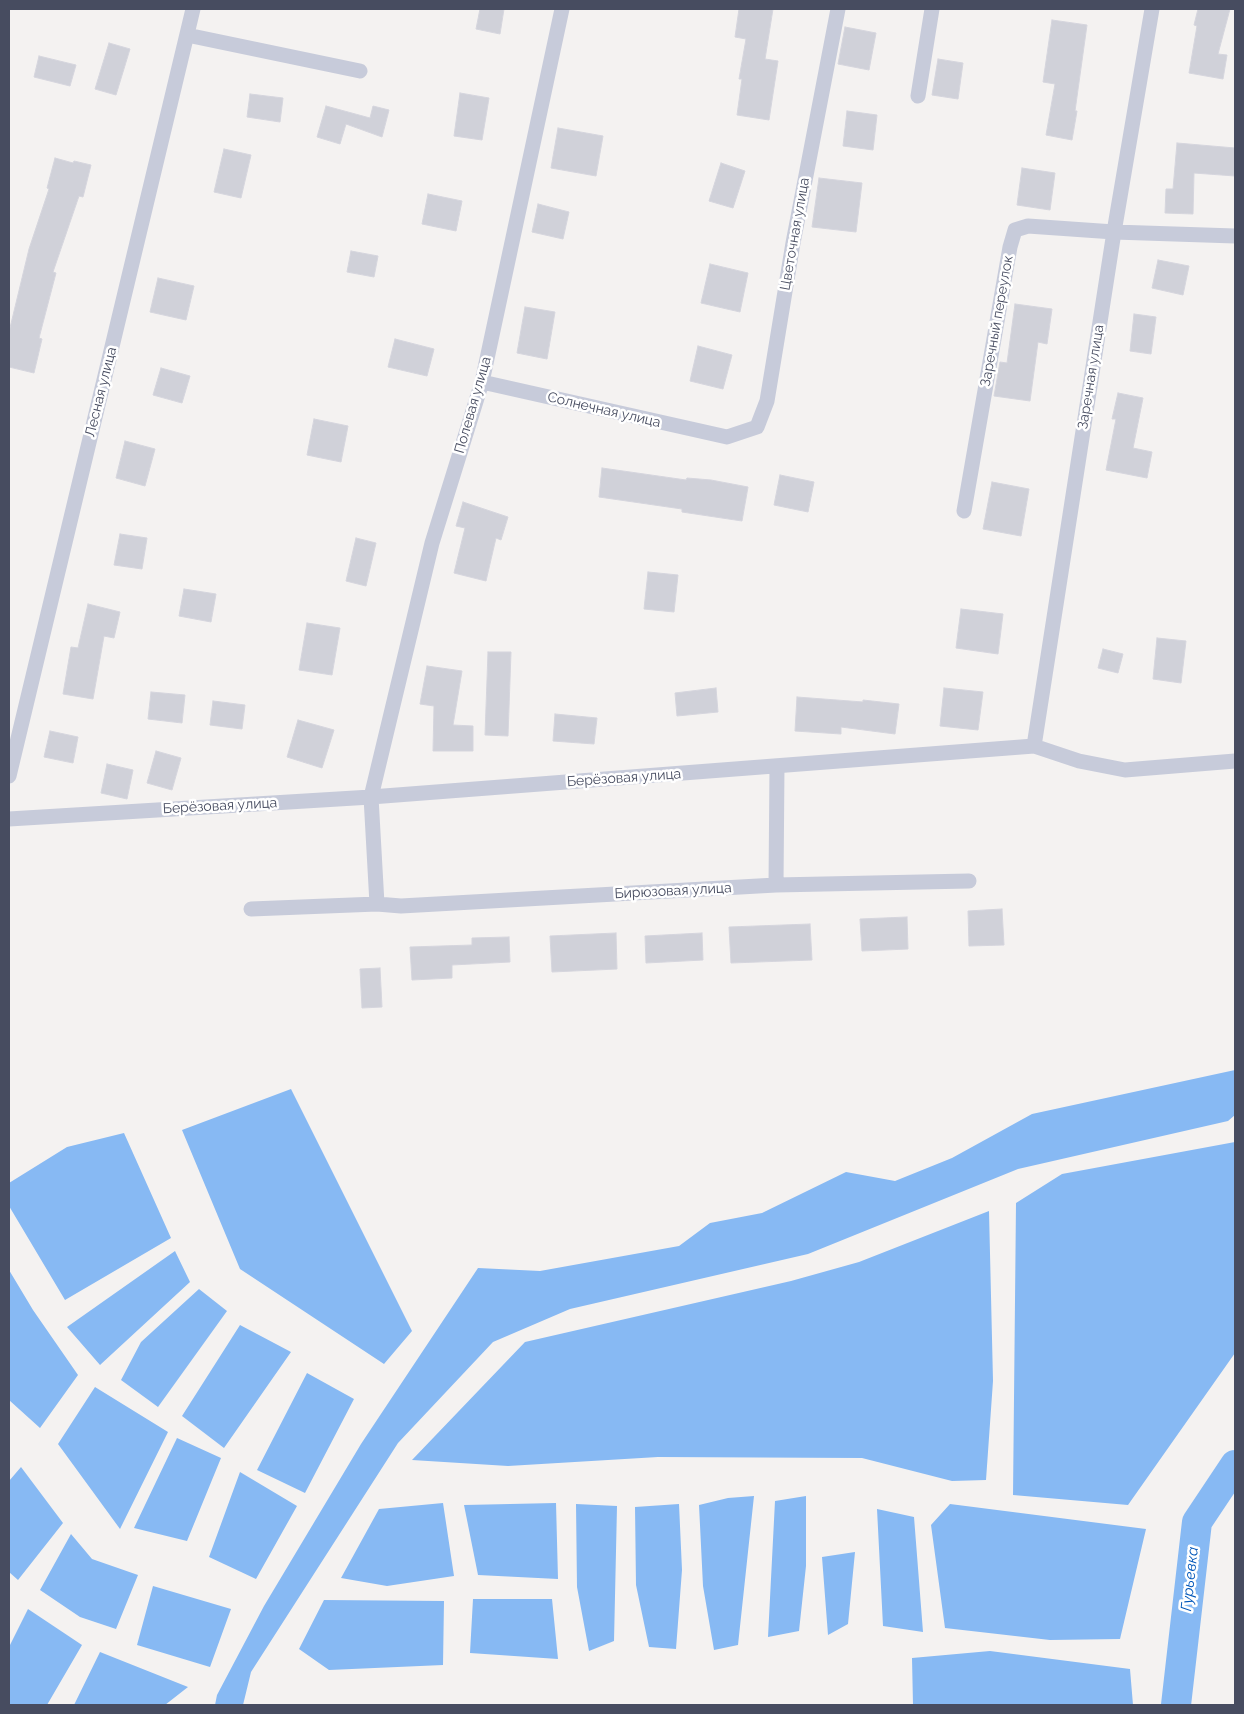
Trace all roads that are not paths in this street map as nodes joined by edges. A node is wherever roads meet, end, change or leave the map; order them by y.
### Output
1 (193, 9) edge
2 (562, 9) edge
3 (838, 9) edge
4 (932, 9) edge
5 (1152, 9) edge
6 (187, 35) junction
7 (360, 71) dead end
8 (918, 96) dead end
9 (1114, 232) junction
10 (1235, 236) edge
11 (482, 382) junction
12 (727, 437) joint
13 (964, 511) dead end
14 (1034, 746) junction
15 (1235, 761) edge
16 (777, 766) junction
17 (9, 776) edge
18 (371, 797) junction
19 (9, 819) edge
20 (969, 881) dead end
21 (776, 885) junction
22 (377, 904) junction
23 (251, 909) dead end

1 - 6 street, Лесная улица
2 - 11 street, Полевая улица
3 - 12 street, Цветочная улица
4 - 8 street
5 - 9 street, Заречная улица
6 - 7 street
6 - 17 street, Лесная улица
9 - 10 street
9 - 13 street, Заречный переулок
9 - 14 street, Заречная улица
11 - 12 street, Солнечная улица
11 - 18 street, Полевая улица
14 - 15 street, Берёзовая улица
14 - 16 street, Берёзовая улица
16 - 18 street, Берёзовая улица
16 - 21 street
18 - 19 street, Берёзовая улица
18 - 22 street
20 - 21 street, Бирюзовая улица
21 - 22 street, Бирюзовая улица
22 - 23 street, Бирюзовая улица

